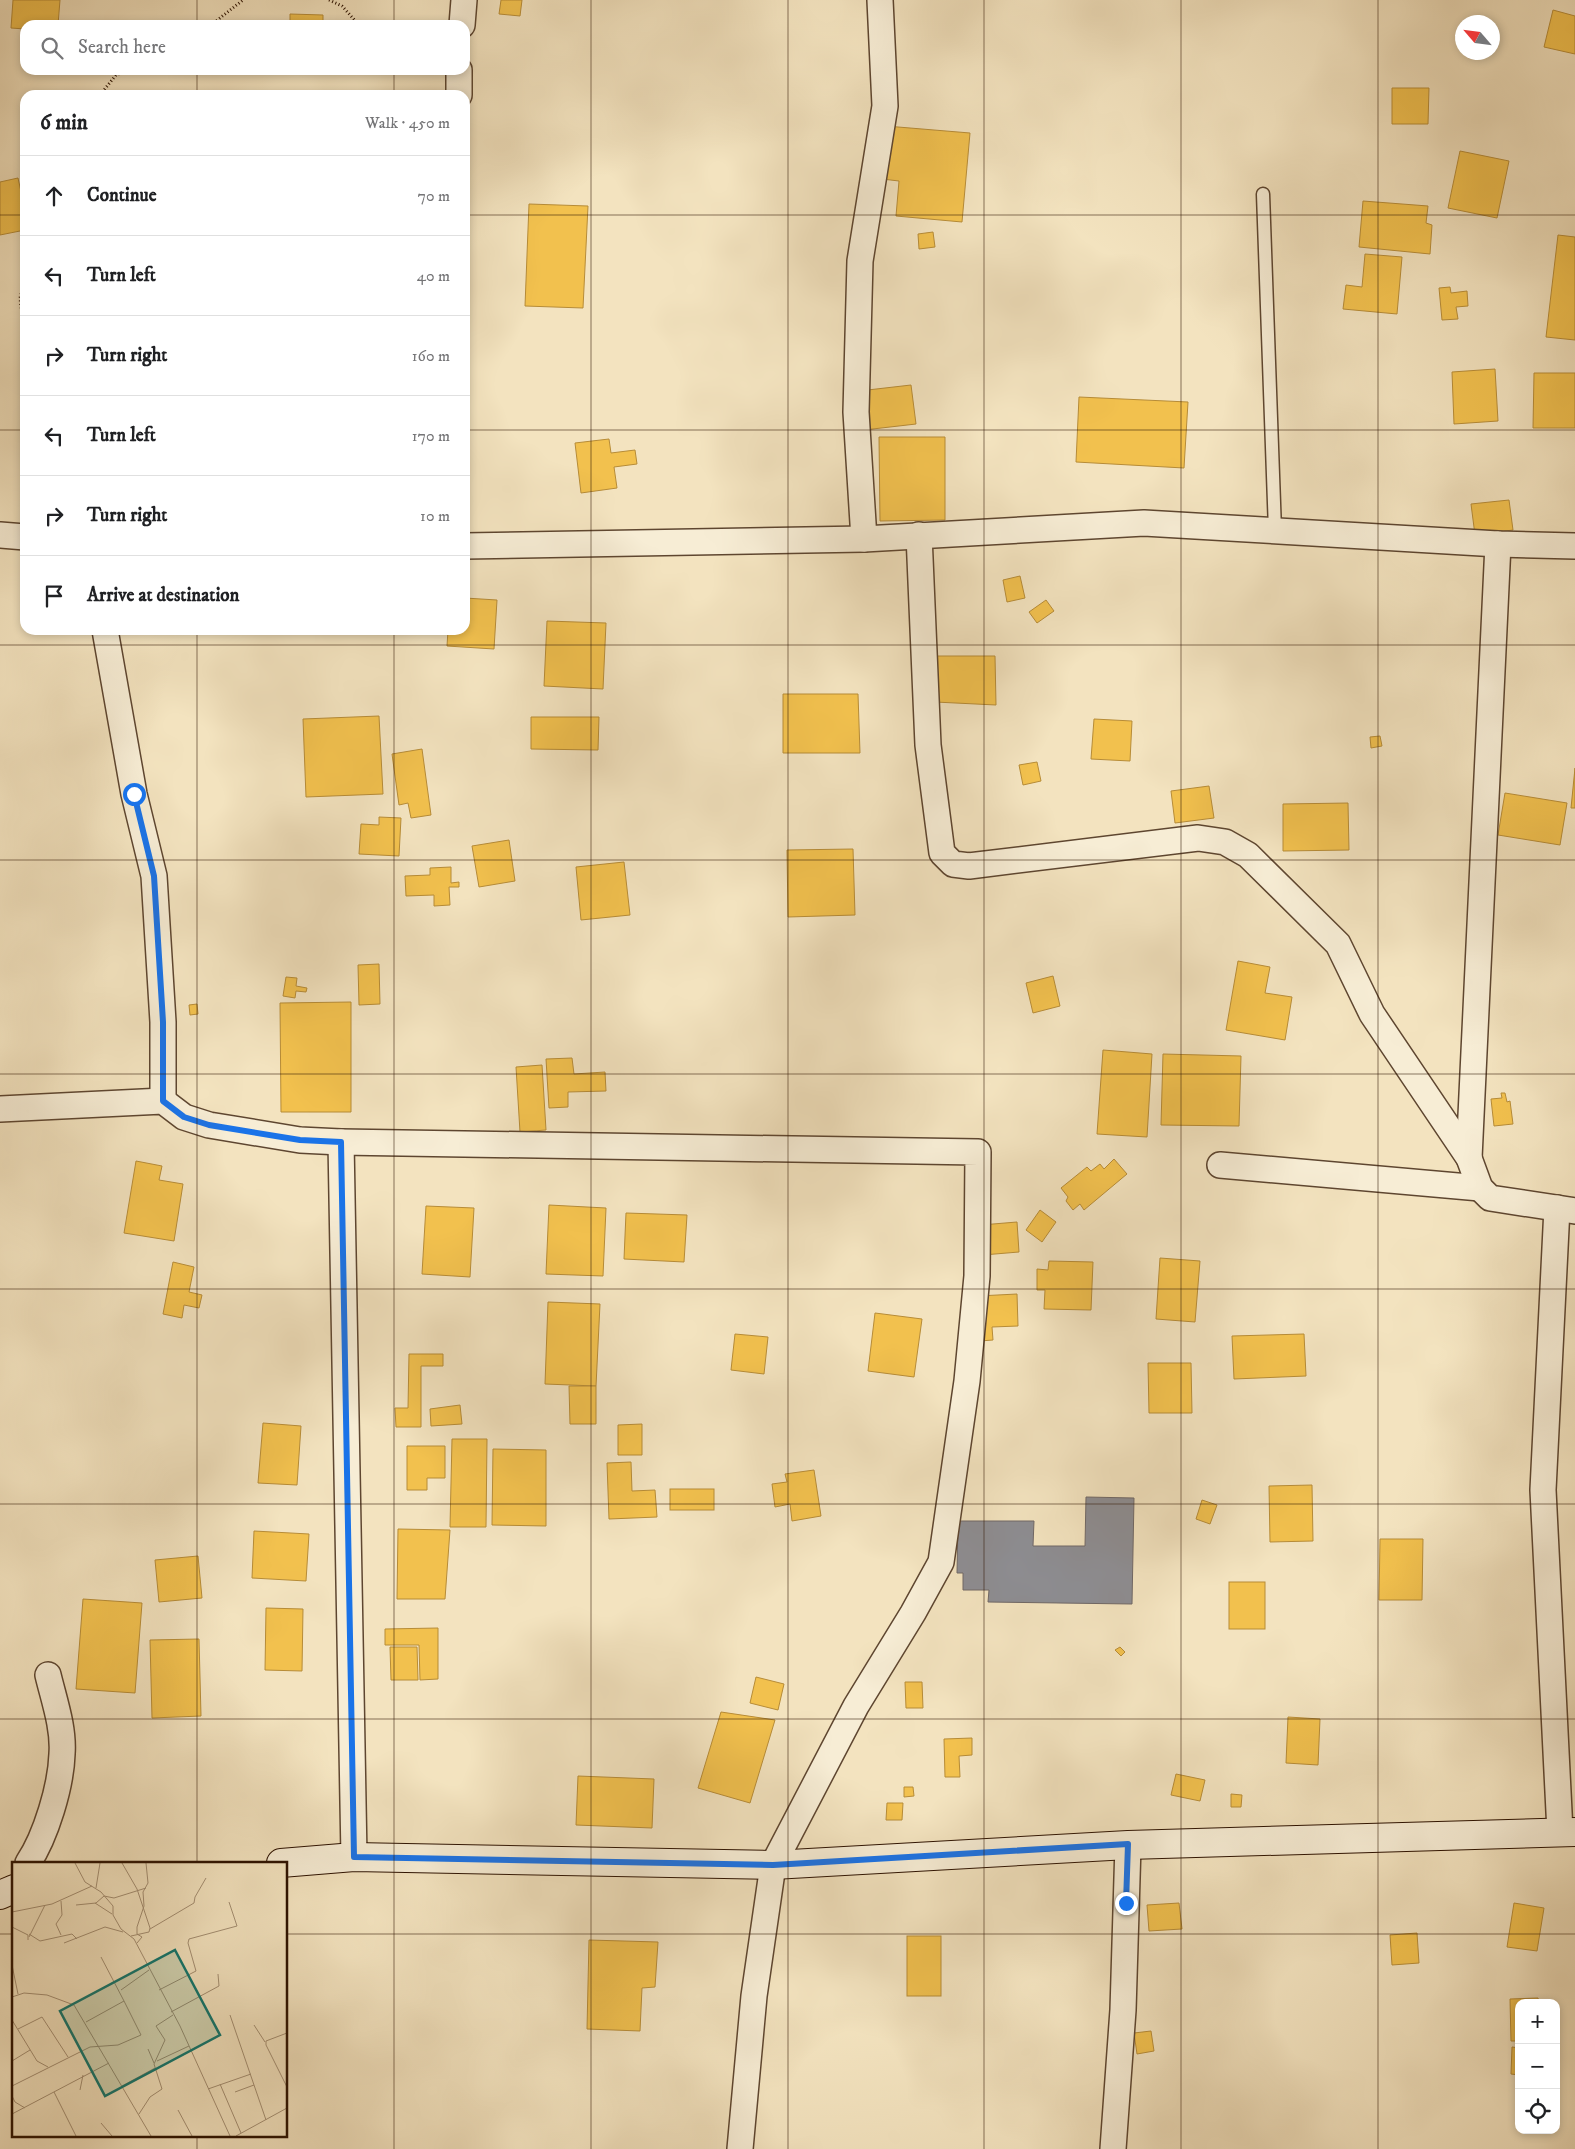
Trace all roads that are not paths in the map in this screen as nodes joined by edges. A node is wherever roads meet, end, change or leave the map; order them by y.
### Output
1 (464, 0) edge
2 (880, 0) edge
3 (462, 20) edge
4 (459, 75) edge
5 (459, 90) edge
6 (1263, 194) dead end
7 (1275, 531) junction
8 (0, 535) edge
9 (919, 535) junction
10 (20, 537) edge
11 (864, 539) junction
12 (1498, 544) junction
13 (470, 546) edge
14 (1575, 546) edge
15 (106, 635) edge
16 (163, 1101) junction
17 (0, 1109) edge
18 (341, 1142) junction
19 (1469, 1158) junction
20 (1220, 1165) dead end
21 (1480, 1188) junction
22 (1566, 1210) edge
23 (48, 1675) dead end
24 (1568, 1832) edge
25 (1128, 1844) junction
26 (354, 1857) junction
27 (28, 1862) edge
28 (288, 1862) edge
29 (773, 1865) junction
30 (740, 2149) edge
31 (1112, 2149) edge

1 - 3 street
2 - 11 street
4 - 5 street
6 - 7 lane
7 - 9 street
7 - 12 street
8 - 10 street
9 - 11 street
9 - 19 street
11 - 13 street
12 - 14 street
12 - 19 street
15 - 16 street
16 - 17 street
16 - 18 street
18 - 26 street
18 - 29 street
19 - 21 street
20 - 21 street
21 - 22 street
22 - 24 street
23 - 27 street
24 - 25 main road
25 - 29 main road
25 - 31 street
26 - 28 main road
26 - 29 main road
29 - 30 street

